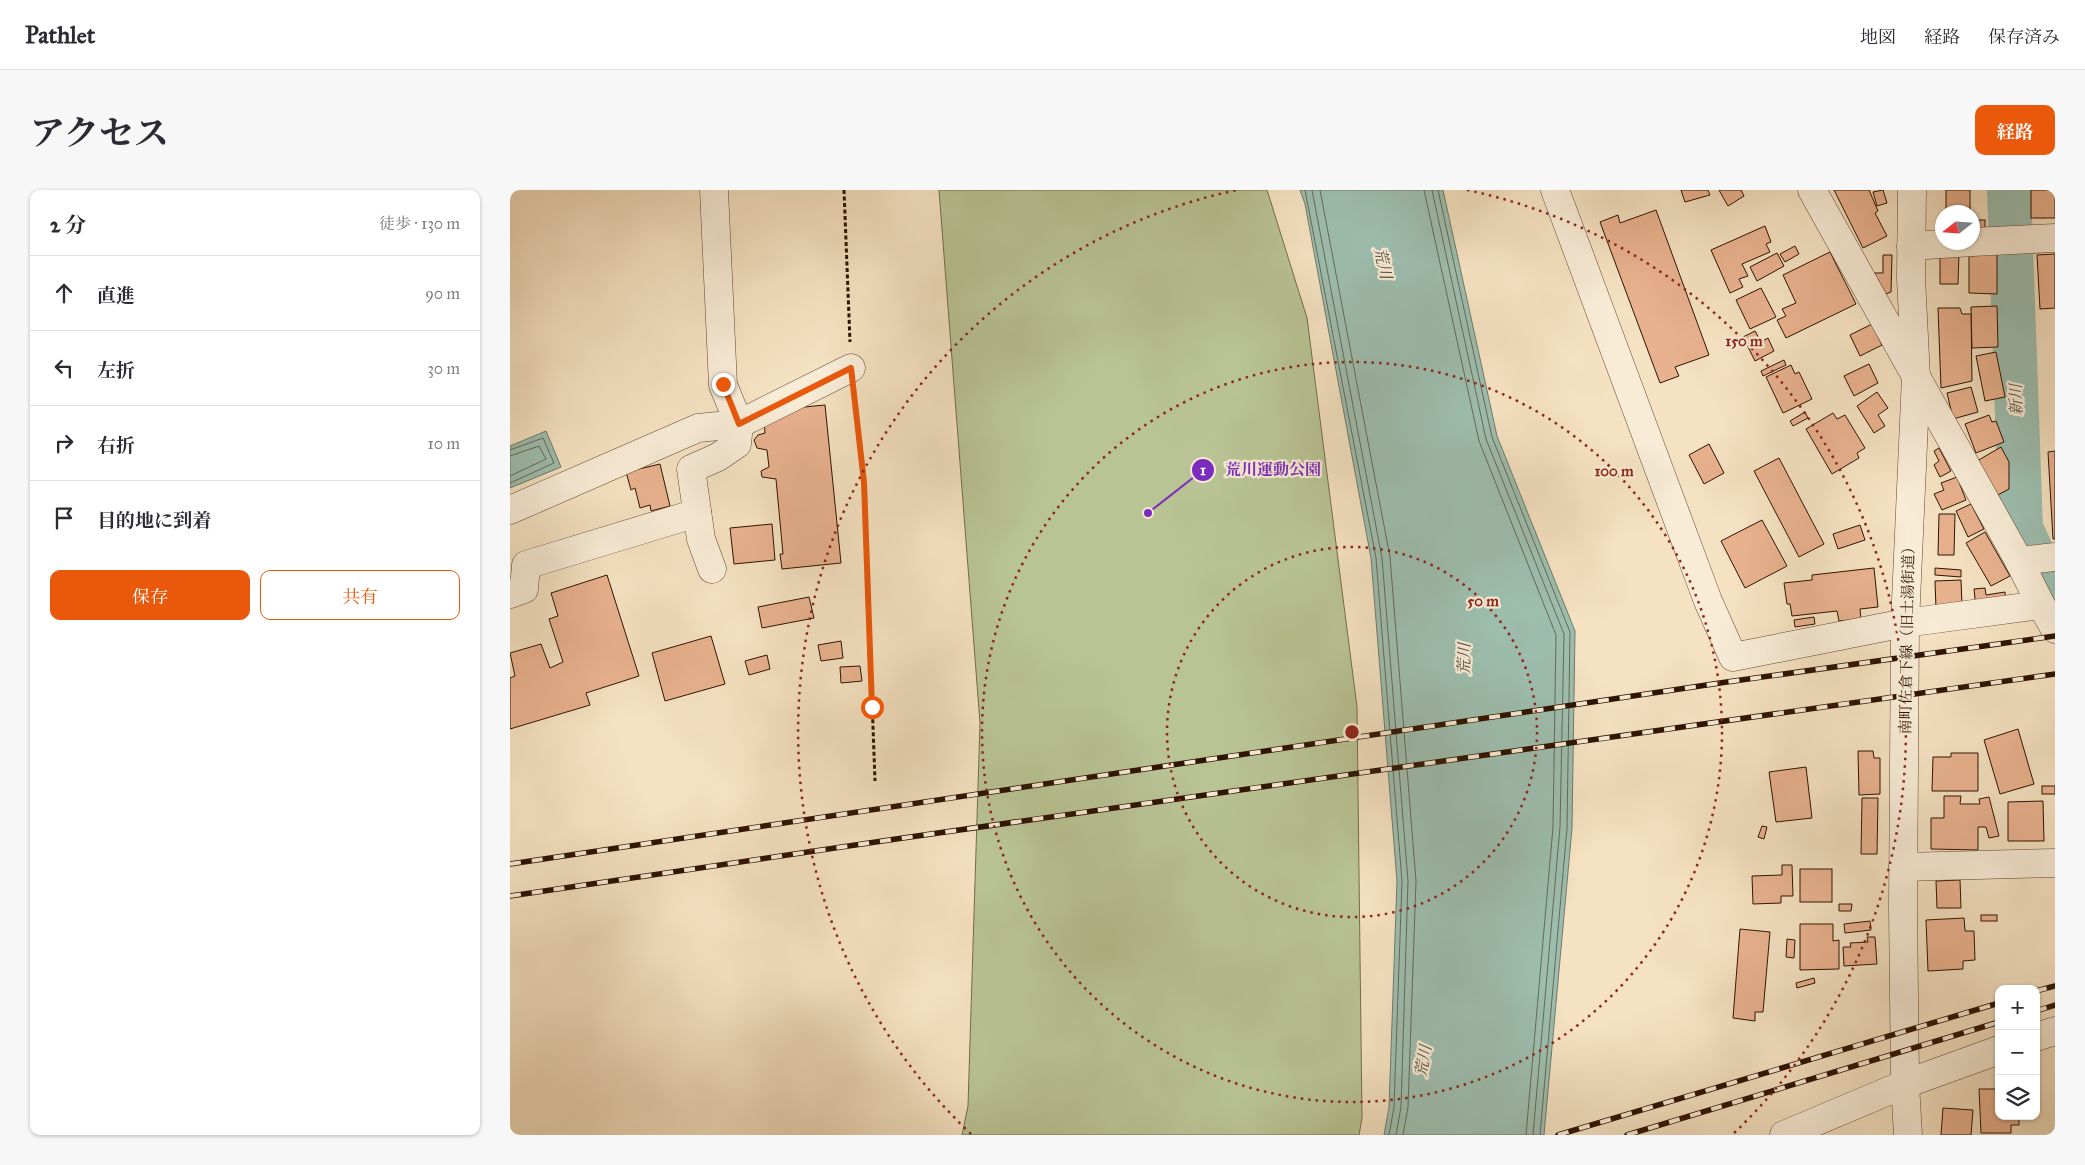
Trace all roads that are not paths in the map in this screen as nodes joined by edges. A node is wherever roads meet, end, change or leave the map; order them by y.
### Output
1 (714, 190) edge
2 (1554, 190) edge
3 (1812, 190) edge
4 (1912, 190) edge
5 (2055, 238) edge
6 (1980, 242) edge
7 (1935, 244) edge
8 (1911, 246) junction
9 (851, 368) road end
10 (1916, 377) junction
11 (739, 424) junction
12 (510, 510) edge
13 (697, 513) junction
14 (2055, 556) edge
15 (2019, 561) junction
16 (712, 569) dead end
17 (510, 594) edge
18 (2041, 605) junction
19 (1905, 623) junction
20 (2055, 629) edge
21 (2055, 863) edge
22 (1903, 866) junction
23 (2055, 1031) edge
24 (2040, 1036) edge
25 (1995, 1051) edge
26 (1905, 1084) junction
27 (1784, 1135) edge
28 (1908, 1135) edge

1 - 11 street
2 - 19 street
3 - 10 street
4 - 8 street, 南町佐倉下線（旧土湯街道）
5 - 6 street
7 - 8 street
8 - 10 street, 南町佐倉下線（旧土湯街道）
9 - 11 street
10 - 15 street
10 - 19 street, 南町佐倉下線（旧土湯街道）
11 - 12 street
11 - 13 street
13 - 16 street
13 - 17 street
14 - 15 street
15 - 18 street
18 - 19 street
18 - 20 street
19 - 22 street, 南町佐倉下線（旧土湯街道）
21 - 22 street
22 - 26 street, 南町佐倉下線（旧土湯街道）
23 - 24 street
25 - 26 street
26 - 27 street
26 - 28 street, 南町佐倉下線（旧土湯街道）

